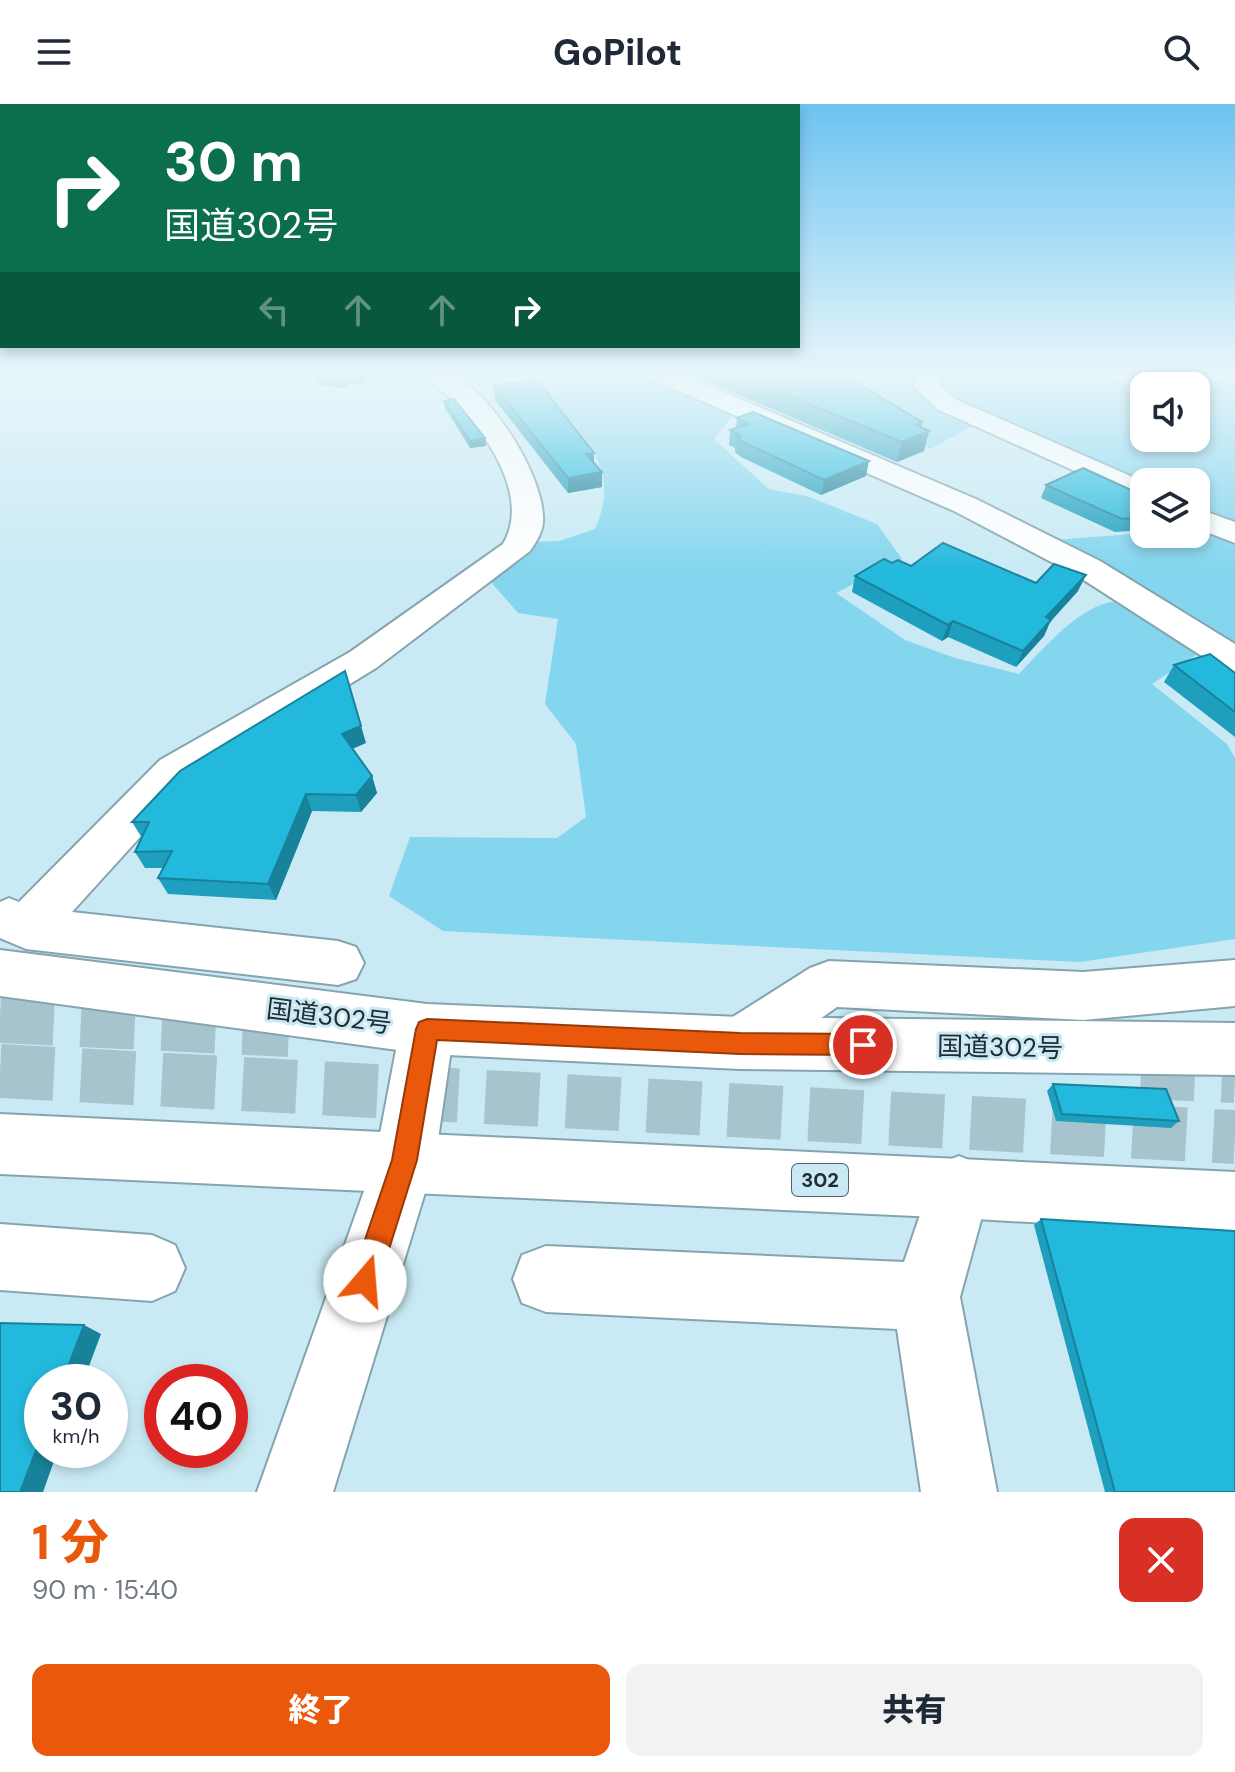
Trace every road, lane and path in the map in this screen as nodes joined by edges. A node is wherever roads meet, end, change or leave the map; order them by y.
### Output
1 (499, 441) edge
2 (816, 441) edge
3 (1028, 441) edge
4 (1130, 487) edge
5 (1210, 523) edge
6 (1235, 534) edge
7 (1235, 661) edge
8 (13, 921) edge
9 (338, 963) dead end
10 (0, 973) edge
11 (1235, 983) edge
12 (427, 1029) junction
13 (740, 1043) junction
14 (1235, 1049) edge
15 (15, 1155) edge
16 (405, 1160) junction
17 (959, 1187) junction
18 (1235, 1203) edge
19 (0, 1257) edge
20 (152, 1268) dead end
21 (546, 1279) dead end
22 (926, 1297) junction
23 (295, 1492) edge
24 (959, 1492) edge

1 - 8 main road
2 - 7 main road
3 - 4 main road
5 - 6 main road
8 - 9 main road
10 - 12 main road, 国道302号
11 - 13 main road
12 - 13 main road, 国道302号
12 - 16 main road
13 - 14 main road, 国道302号
15 - 16 main road, 302
16 - 17 main road, 302
16 - 23 main road
17 - 18 main road, 302
17 - 22 main road
19 - 20 main road
21 - 22 main road
22 - 24 main road

